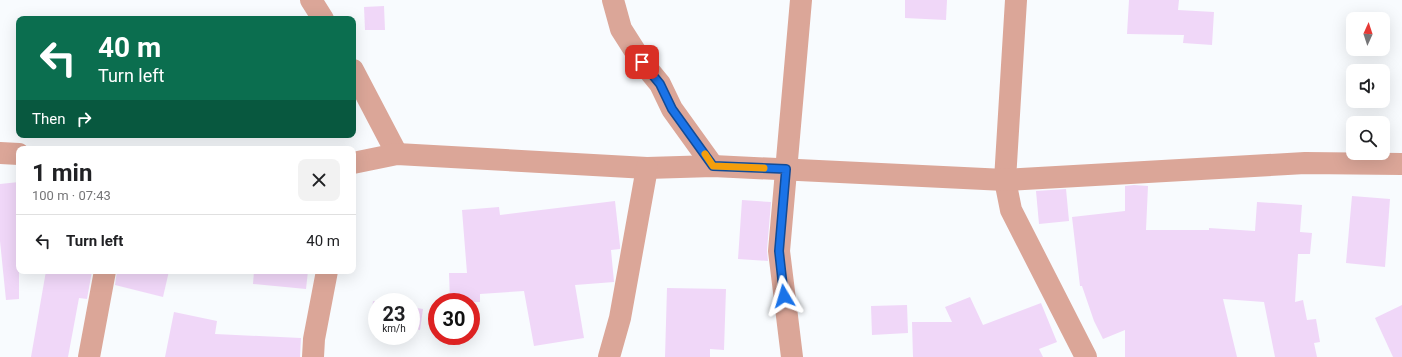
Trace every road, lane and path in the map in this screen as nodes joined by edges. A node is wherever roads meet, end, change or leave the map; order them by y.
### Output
1 (311, 0) edge
2 (613, 0) edge
3 (802, 0) edge
4 (1016, 0) edge
5 (321, 16) edge
6 (356, 76) edge
7 (0, 153) edge
8 (16, 154) edge
9 (398, 154) junction
10 (356, 162) edge
11 (1402, 164) edge
12 (713, 166) junction
13 (648, 168) junction
14 (786, 169) junction
15 (1005, 180) junction
16 (104, 274) edge
17 (326, 274) edge
18 (89, 357) edge
19 (313, 357) edge
20 (609, 357) edge
21 (792, 357) edge
22 (1086, 357) edge

1 - 5 street
2 - 12 street
3 - 14 street
4 - 15 street
6 - 9 street
7 - 8 street
9 - 10 street
9 - 13 street
11 - 15 street
12 - 13 street
12 - 14 street
13 - 20 street
14 - 15 street
14 - 21 street
15 - 22 street
16 - 18 street
17 - 19 street

